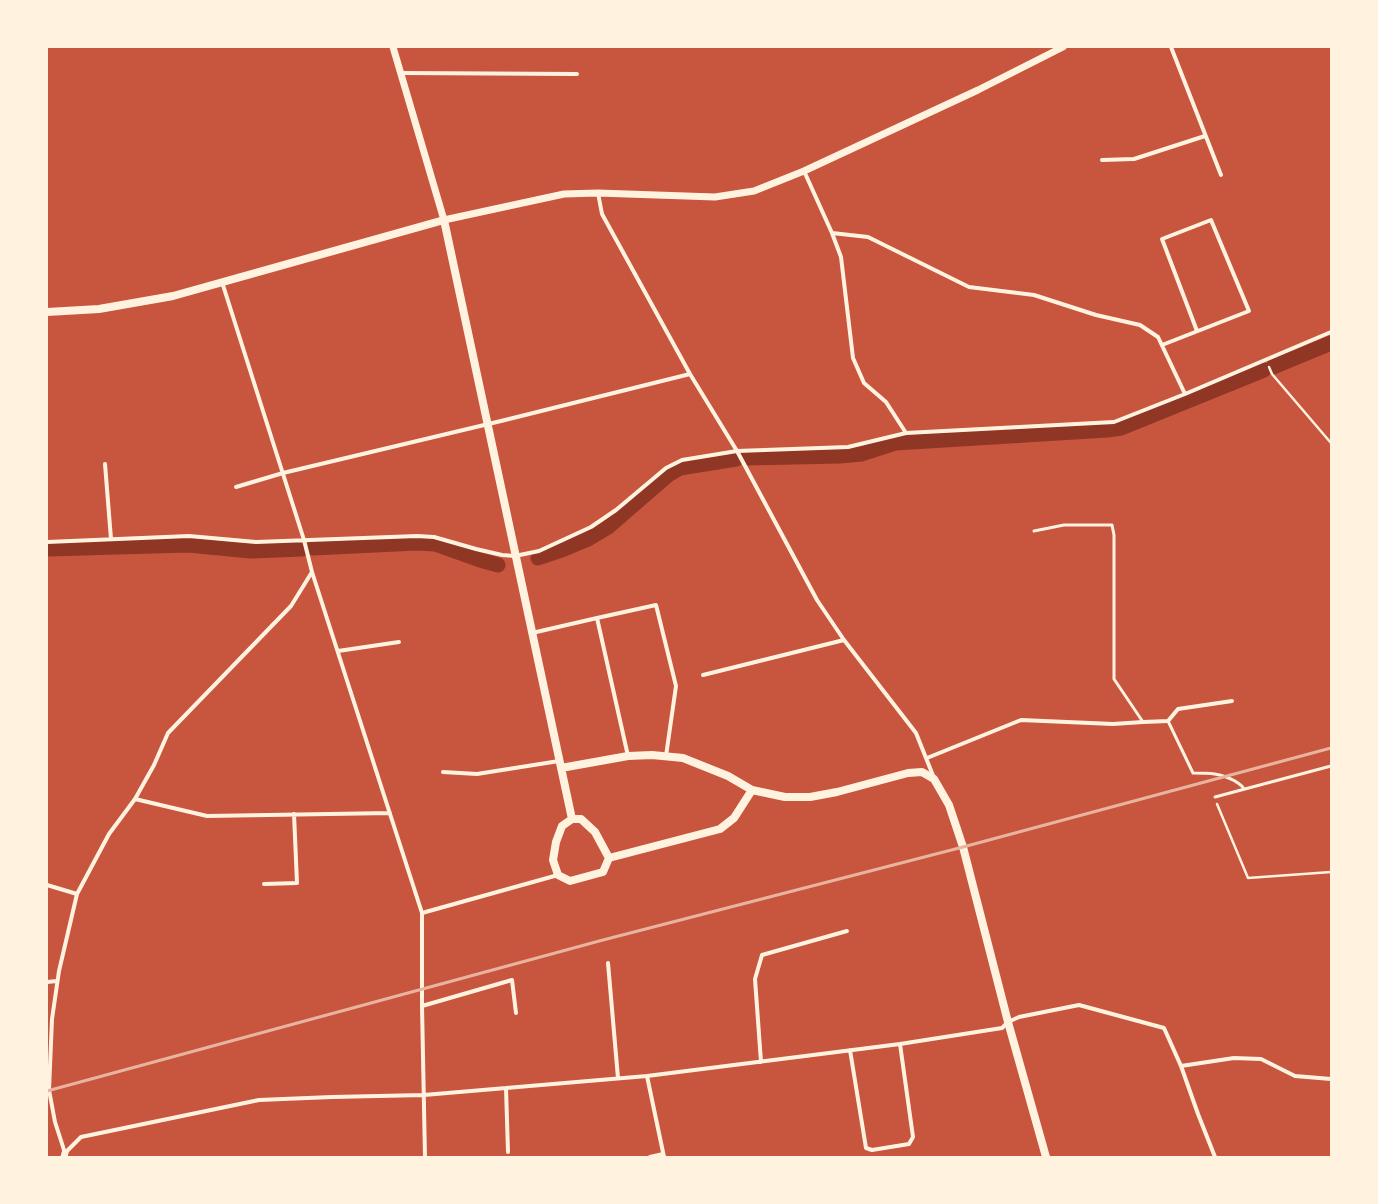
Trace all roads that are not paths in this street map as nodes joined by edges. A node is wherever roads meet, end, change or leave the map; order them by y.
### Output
1 (393, 47) edge
2 (1064, 47) edge
3 (1171, 47) edge
4 (401, 73) junction
5 (577, 74) dead end
6 (1205, 136) junction
7 (1102, 160) dead end
8 (804, 171) junction
9 (1221, 175) dead end
10 (598, 193) junction
11 (444, 220) junction
12 (832, 233) junction
13 (222, 282) junction
14 (47, 312) edge
15 (1197, 331) junction
16 (1331, 332) edge
17 (1162, 346) junction
18 (690, 374) junction
19 (1185, 394) junction
20 (488, 424) junction
21 (906, 433) junction
22 (737, 451) junction
23 (105, 464) dead end
24 (283, 473) junction
25 (236, 487) dead end
26 (1034, 531) dead end
27 (111, 539) junction
28 (304, 540) junction
29 (47, 542) edge
30 (516, 556) junction
31 (312, 572) junction
32 (597, 618) junction
33 (532, 633) junction
34 (844, 640) junction
35 (399, 642) dead end
36 (338, 651) junction
37 (703, 675) dead end
38 (1232, 701) dead end
39 (1168, 721) junction
40 (1143, 722) junction
41 (628, 756) junction
42 (666, 756) junction
43 (927, 758) junction
44 (560, 765) junction
45 (1331, 766) edge
46 (443, 772) dead end
47 (934, 779) junction
48 (1244, 789) junction
49 (752, 790) junction
50 (1215, 797) road end
51 (135, 799) junction
52 (390, 813) junction
53 (294, 814) junction
54 (572, 819) junction
55 (609, 858) junction
56 (558, 876) junction
57 (264, 884) dead end
58 (47, 885) edge
59 (77, 894) junction
60 (422, 913) junction
61 (847, 930) dead end
62 (608, 962) dead end
63 (57, 981) junction
64 (47, 982) edge
65 (422, 1006) junction
66 (516, 1013) dead end
67 (1008, 1022) junction
68 (49, 1028) edge
69 (900, 1044) junction
70 (850, 1050) junction
71 (761, 1062) junction
72 (1181, 1066) junction
73 (647, 1076) junction
74 (618, 1078) junction
75 (1331, 1080) edge
76 (506, 1088) junction
77 (424, 1095) junction
78 (508, 1152) dead end
79 (65, 1155) edge
80 (663, 1156) edge
81 (425, 1157) edge
82 (650, 1157) edge
83 (1046, 1157) edge
84 (1215, 1157) edge

1 - 4 street
2 - 8 street
3 - 6 street
4 - 5 street
4 - 11 street
6 - 7 street
6 - 9 street
8 - 10 street
8 - 12 street
10 - 11 street
10 - 18 street
11 - 13 main road
11 - 20 main road
12 - 17 street
12 - 21 street
13 - 14 main road
13 - 24 street
15 - 15 street
15 - 17 street
16 - 19 street
17 - 19 street
18 - 20 street
18 - 22 street
19 - 21 street
20 - 24 street
20 - 30 main road
21 - 22 street
22 - 30 street
22 - 34 street
23 - 27 street
24 - 25 street
24 - 28 street
26 - 40 lane
27 - 28 street
27 - 29 street
28 - 30 street
28 - 31 street
30 - 33 main road
31 - 36 street
31 - 51 street
32 - 33 street
32 - 41 street
32 - 42 street
33 - 44 main road
34 - 37 street
34 - 43 street
35 - 36 street
36 - 52 street
38 - 39 street
39 - 40 street
39 - 48 lane
40 - 43 street
41 - 42 main road
41 - 44 main road
42 - 49 main road
43 - 47 street
44 - 46 street
44 - 54 main road
45 - 48 lane
47 - 49 main road
47 - 67 main road
48 - 50 lane
49 - 55 main road
51 - 53 street
51 - 59 street
52 - 53 street
52 - 60 street
53 - 57 street
54 - 55 main road
54 - 56 main road
55 - 56 main road
56 - 60 street
58 - 59 street
59 - 63 street
60 - 65 street
61 - 71 street
62 - 74 street
63 - 64 street
63 - 68 street
65 - 66 street
65 - 77 street
67 - 69 street
67 - 72 street
67 - 83 main road
68 - 79 street
69 - 70 street
69 - 70 street
70 - 71 street
71 - 73 street
72 - 75 street
72 - 84 street
73 - 74 street
73 - 80 street
74 - 76 street
76 - 77 street
76 - 78 street
77 - 79 street
77 - 81 street
80 - 82 street

